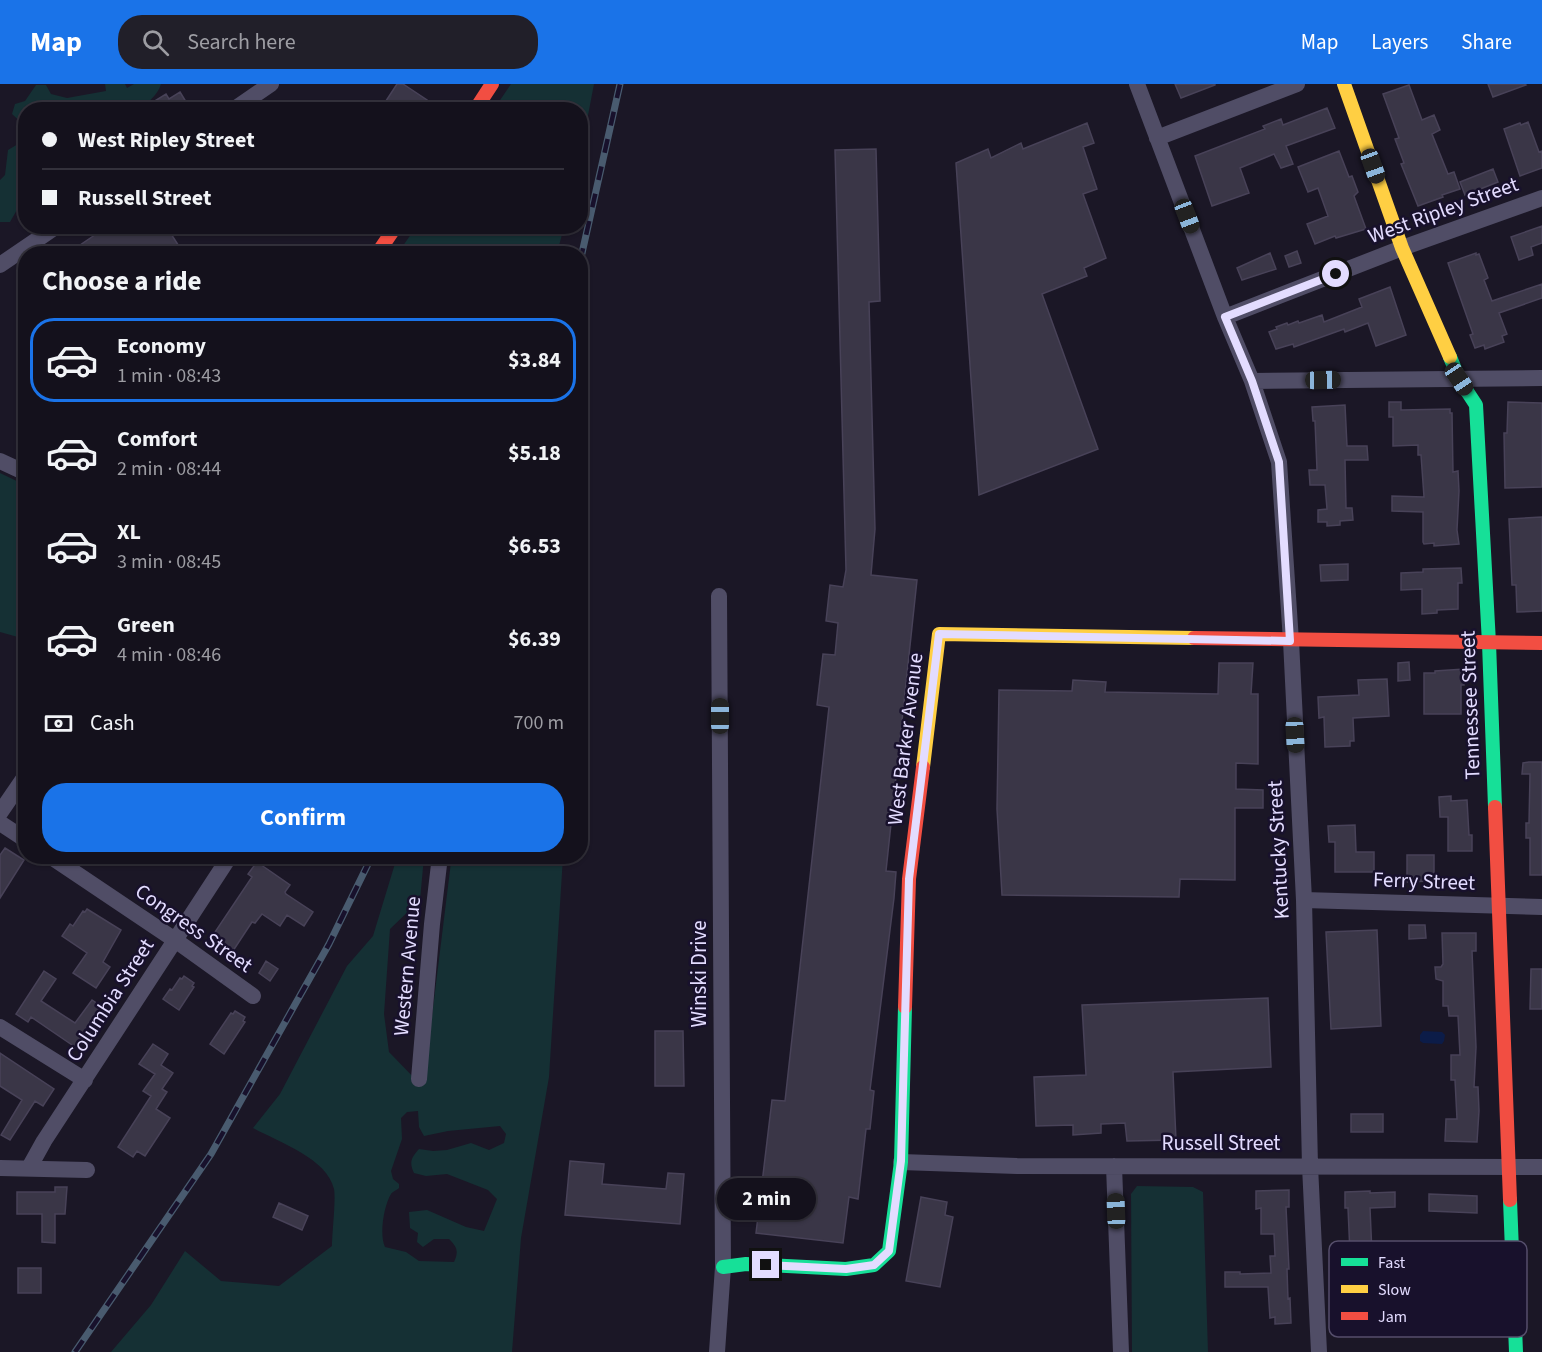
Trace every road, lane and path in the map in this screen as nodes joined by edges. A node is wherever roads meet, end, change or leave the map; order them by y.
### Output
1 (271, 84) edge
2 (492, 84) edge
3 (1137, 84) edge
4 (1297, 84) edge
5 (1344, 84) edge
6 (245, 102) edge
7 (480, 102) edge
8 (1157, 138) junction
9 (1542, 198) edge
10 (45, 234) edge
11 (28, 246) edge
12 (1402, 248) junction
13 (18, 253) edge
14 (0, 265) edge
15 (1225, 317) junction
16 (1542, 378) edge
17 (1459, 379) junction
18 (1252, 381) junction
19 (0, 461) edge
20 (18, 469) edge
21 (719, 596) dead end
22 (1290, 641) junction
23 (1489, 643) junction
24 (1542, 644) edge
25 (18, 787) edge
26 (0, 813) edge
27 (0, 823) edge
28 (18, 835) edge
29 (62, 864) edge
30 (225, 864) edge
31 (439, 864) edge
32 (1304, 900) junction
33 (1498, 906) junction
34 (1542, 907) edge
35 (175, 940) junction
36 (253, 996) dead end
37 (0, 1027) edge
38 (419, 1079) dead end
39 (85, 1080) junction
40 (901, 1161) junction
41 (1114, 1166) junction
42 (1310, 1166) junction
43 (1510, 1167) junction
44 (1542, 1167) edge
45 (0, 1168) edge
46 (29, 1168) junction
47 (87, 1170) dead end
48 (1512, 1241) edge
49 (723, 1267) junction
50 (1516, 1337) edge
51 (717, 1352) edge
52 (1121, 1352) edge
53 (1319, 1352) edge
54 (1516, 1352) edge

1 - 6 street
2 - 7 street
3 - 8 street, Kentucky Street
4 - 8 street
5 - 12 street, Tennessee Street
8 - 15 street, Kentucky Street
9 - 12 street, West Ripley Street
10 - 11 street
12 - 15 street, West Ripley Street
12 - 17 street, Tennessee Street
13 - 14 street
15 - 18 street, Kentucky Street
16 - 17 street
17 - 18 street
17 - 23 street, Tennessee Street
18 - 22 street, Kentucky Street
19 - 20 street
21 - 49 street, Winski Drive
22 - 23 street, West Barker Avenue
22 - 32 street, Kentucky Street
22 - 40 street, West Barker Avenue
23 - 24 street, West Barker Avenue
23 - 33 street, Tennessee Street
25 - 26 street
27 - 28 street
29 - 35 street, Congress Street
30 - 35 street, Columbia Street
31 - 38 street, Western Avenue
32 - 33 street, Ferry Street
32 - 42 street, Kentucky Street
33 - 34 street, Ferry Street
33 - 43 street, Tennessee Street
35 - 36 street, Congress Street
35 - 39 street, Columbia Street
37 - 39 street
39 - 46 street, Columbia Street
40 - 41 street, Russell Street
40 - 49 street, West Barker Avenue
41 - 42 street, Russell Street
41 - 52 street
42 - 43 street, Russell Street
42 - 53 street, Kentucky Street
43 - 44 street, Russell Street
43 - 48 street, Tennessee Street
45 - 46 street
46 - 47 street
49 - 51 street, Winski Drive
50 - 54 street, Tennessee Street

